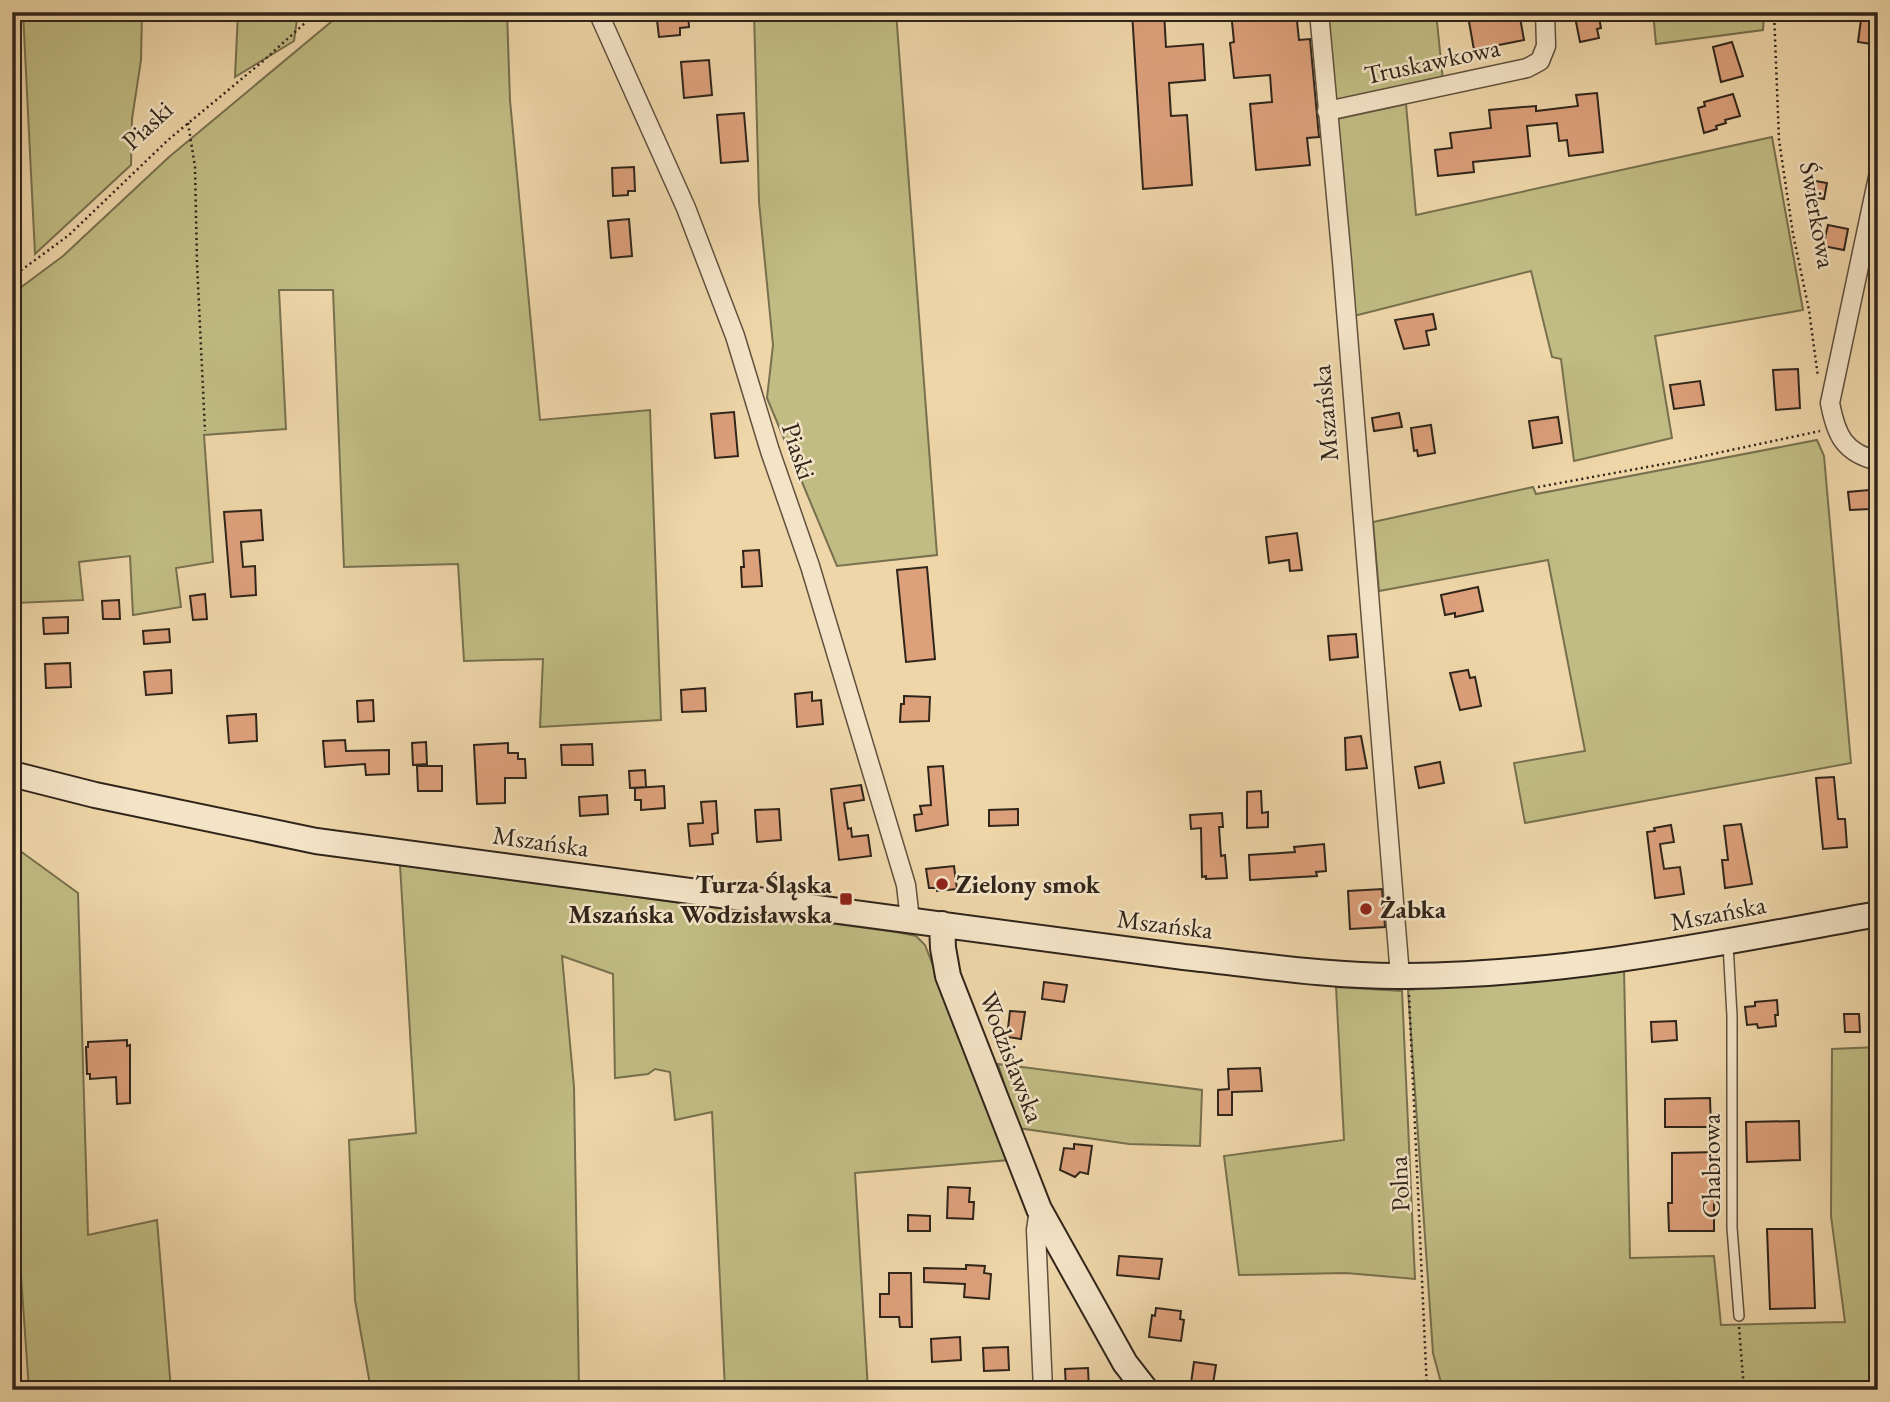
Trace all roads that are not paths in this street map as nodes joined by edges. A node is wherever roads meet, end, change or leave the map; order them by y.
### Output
1 (598, 12) edge
2 (1319, 12) edge
3 (1545, 12) edge
4 (1327, 111) junction
5 (1878, 177) edge
6 (1878, 461) edge
7 (12, 774) edge
8 (1878, 914) edge
9 (910, 920) junction
10 (942, 924) junction
11 (1728, 942) junction
12 (1404, 976) junction
13 (1039, 1209) junction
14 (1739, 1316) road end
15 (1043, 1390) edge
16 (1146, 1390) edge

1 - 9 street, Piaski
2 - 4 street, Mszańska
3 - 4 street, Truskawkowa
4 - 12 street, Mszańska
5 - 6 street, Świerkowa
7 - 9 street, Mszańska
8 - 11 street, Mszańska
9 - 10 street, Mszańska
10 - 12 street, Mszańska
10 - 13 street, Wodzisławska
11 - 12 street, Mszańska
11 - 14 lane, Chabrowa
13 - 15 street, Wodzisławska
13 - 16 street, Wodzisławska

